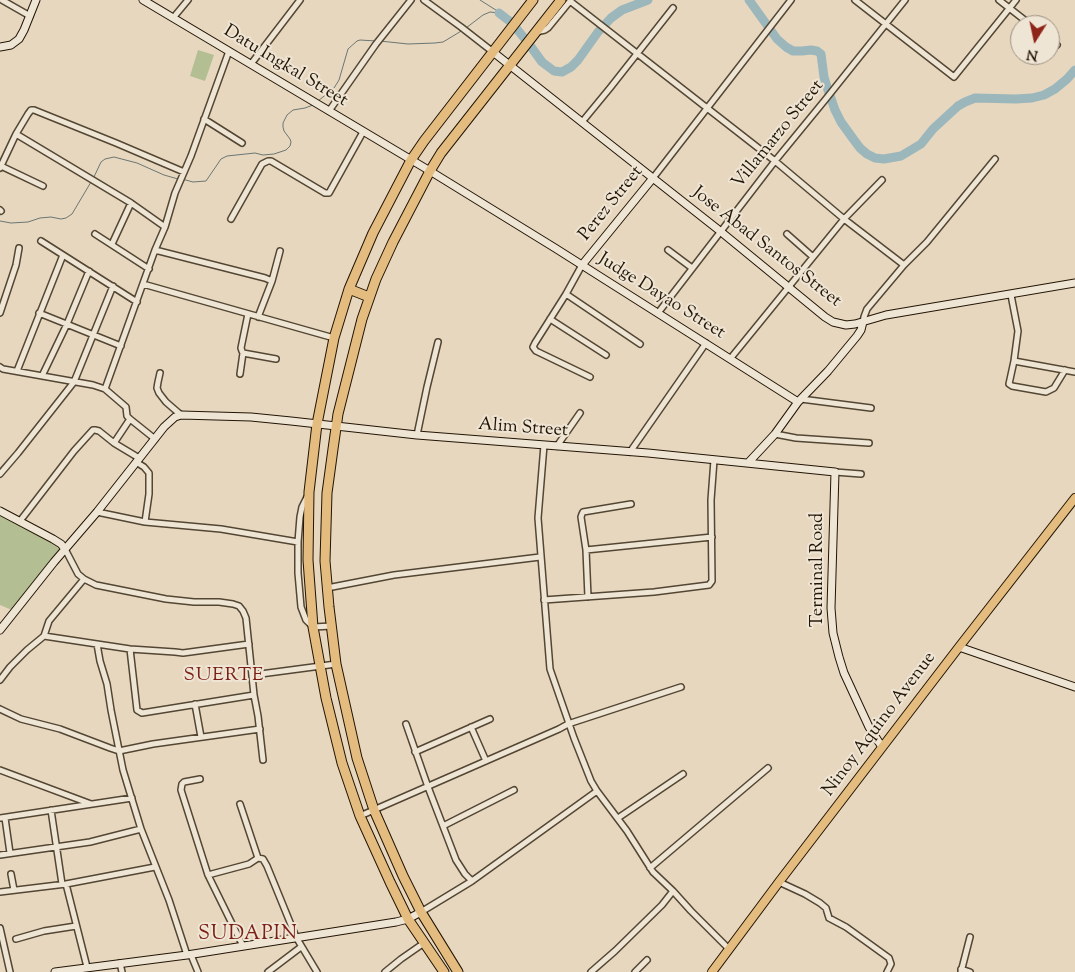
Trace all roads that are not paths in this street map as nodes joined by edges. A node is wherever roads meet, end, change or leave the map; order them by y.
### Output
1 (2, 0) edge
2 (36, 0) edge
3 (143, 0) edge
4 (188, 0) edge
5 (300, 0) edge
6 (411, 0) edge
7 (424, 0) edge
8 (533, 0) edge
9 (561, 0) edge
10 (571, 0) edge
11 (792, 0) edge
12 (855, 0) edge
13 (905, 0) edge
14 (999, 0) edge
15 (1016, 0) edge
16 (673, 8) dead end
17 (1009, 8) junction
18 (1018, 15) edge
19 (30, 16) junction
20 (174, 18) junction
21 (886, 24) junction
22 (535, 33) junction
23 (0, 47) edge
24 (229, 51) junction
25 (493, 52) junction
26 (638, 53) junction
27 (250, 64) junction
28 (510, 66) junction
29 (707, 108) junction
30 (329, 111) junction
31 (204, 119) junction
32 (582, 122) junction
33 (363, 132) junction
34 (16, 134) junction
35 (242, 143) dead end
36 (995, 159) dead end
37 (411, 160) junction
38 (775, 161) junction
39 (0, 167) edge
40 (430, 171) junction
41 (184, 174) junction
42 (653, 178) junction
43 (882, 180) dead end
44 (43, 186) dead end
45 (131, 203) junction
46 (231, 219) dead end
47 (844, 219) junction
48 (165, 227) junction
49 (720, 231) junction
50 (95, 234) dead end
51 (787, 234) dead end
52 (40, 241) dead end
53 (112, 244) junction
54 (19, 248) dead end
55 (156, 250) junction
56 (668, 250) dead end
57 (280, 251) dead end
58 (63, 255) junction
59 (813, 257) junction
60 (582, 265) junction
61 (904, 265) junction
62 (692, 268) junction
63 (149, 269) junction
64 (89, 271) junction
65 (272, 281) junction
66 (143, 284) junction
67 (1075, 284) edge
68 (113, 286) junction
69 (789, 287) junction
70 (349, 290) junction
71 (566, 294) junction
72 (1011, 295) junction
73 (2, 296) edge
74 (369, 297) junction
75 (137, 302) junction
76 (0, 313) edge
77 (39, 313) junction
78 (658, 313) junction
79 (248, 314) junction
80 (258, 317) junction
81 (550, 319) junction
82 (863, 322) junction
83 (67, 324) junction
84 (93, 334) junction
85 (334, 338) junction
86 (438, 342) dead end
87 (640, 344) dead end
88 (706, 344) junction
89 (121, 346) junction
90 (243, 353) junction
91 (606, 355) dead end
92 (276, 358) dead end
93 (730, 359) junction
94 (1014, 361) junction
95 (0, 367) edge
96 (1065, 370) junction
97 (17, 371) junction
98 (1075, 372) edge
99 (160, 373) dead end
100 (240, 374) dead end
101 (42, 376) junction
102 (590, 377) dead end
103 (74, 382) junction
104 (105, 389) junction
105 (799, 401) junction
106 (872, 408) dead end
107 (580, 413) dead end
108 (181, 415) junction
109 (130, 419) junction
110 (317, 424) junction
111 (336, 426) junction
112 (775, 434) junction
113 (417, 435) junction
114 (155, 438) junction
115 (114, 442) junction
116 (869, 443) dead end
117 (544, 445) junction
118 (557, 446) junction
119 (630, 452) junction
120 (137, 460) junction
121 (714, 460) junction
122 (748, 463) junction
123 (0, 472) edge
124 (835, 472) junction
125 (862, 474) dead end
126 (309, 492) junction
127 (1075, 498) edge
128 (631, 504) dead end
129 (0, 511) edge
130 (97, 512) junction
131 (20, 521) junction
132 (145, 522) junction
133 (712, 536) junction
134 (298, 542) junction
135 (65, 549) junction
136 (586, 550) junction
137 (540, 557) junction
138 (84, 579) junction
139 (327, 588) junction
140 (588, 597) junction
141 (544, 600) junction
142 (332, 626) junction
143 (313, 627) junction
144 (0, 630) edge
145 (44, 636) junction
146 (97, 644) junction
147 (249, 644) junction
148 (959, 647) junction
149 (130, 649) junction
150 (336, 664) junction
151 (320, 666) junction
152 (253, 675) junction
153 (0, 680) edge
154 (681, 687) dead end
155 (1075, 687) edge
156 (254, 695) junction
157 (195, 704) junction
158 (0, 709) edge
159 (490, 719) dead end
160 (406, 724) dead end
161 (568, 724) junction
162 (472, 727) junction
163 (260, 729) junction
164 (201, 737) junction
165 (882, 747) junction
166 (119, 750) junction
167 (415, 752) junction
168 (263, 760) dead end
169 (486, 761) junction
170 (768, 768) dead end
171 (0, 770) edge
172 (683, 774) dead end
173 (200, 779) dead end
174 (428, 787) junction
175 (514, 790) dead end
176 (598, 791) junction
177 (132, 798) junction
178 (92, 804) junction
179 (240, 804) dead end
180 (51, 810) junction
181 (374, 810) junction
182 (360, 816) junction
183 (2, 818) edge
184 (618, 818) junction
185 (443, 826) junction
186 (142, 829) junction
187 (57, 847) junction
188 (10, 853) junction
189 (0, 855) edge
190 (258, 858) junction
191 (155, 866) junction
192 (650, 868) junction
193 (12, 874) dead end
194 (208, 875) junction
195 (472, 881) junction
196 (779, 882) junction
197 (64, 884) junction
198 (14, 890) junction
199 (673, 891) junction
200 (0, 892) edge
201 (421, 912) junction
202 (408, 919) junction
203 (76, 926) junction
204 (0, 928) edge
205 (296, 937) junction
206 (970, 937) dead end
207 (16, 939) dead end
208 (424, 943) junction
209 (243, 946) junction
210 (301, 947) junction
211 (729, 948) junction
212 (189, 955) junction
213 (647, 960) dead end
214 (120, 963) junction
215 (87, 967) junction
216 (961, 971) edge
217 (10, 972) edge
218 (55, 972) edge
219 (122, 972) edge
220 (198, 972) edge
221 (268, 972) edge
222 (316, 972) edge
223 (385, 972) edge
224 (444, 972) edge
225 (458, 972) edge
226 (591, 972) edge
227 (635, 972) edge
228 (712, 972) edge
229 (887, 972) edge
230 (970, 972) edge

1 - 19 street
2 - 19 street
3 - 20 street, Datu Ingkal Street
4 - 20 street
5 - 27 street
6 - 30 street
7 - 25 street
8 - 25 highway
9 - 22 highway
10 - 22 street
10 - 26 street
11 - 29 street, Perez Street
12 - 21 street
13 - 21 street, Villamarzo Street
14 - 17 street
15 - 17 street
16 - 26 street
17 - 18 street
17 - 21 street
19 - 23 street
20 - 24 street, Datu Ingkal Street
21 - 38 street, Villamarzo Street
22 - 28 highway
24 - 27 street, Datu Ingkal Street
24 - 31 street
25 - 28 street, Jose Abad Santos Street
25 - 37 highway
26 - 29 street
26 - 32 street
27 - 30 street, Datu Ingkal Street
28 - 32 street, Jose Abad Santos Street
28 - 40 highway
29 - 38 street
29 - 42 street, Perez Street
30 - 33 street, Datu Ingkal Street
31 - 35 street
31 - 41 street
32 - 42 street, Jose Abad Santos Street
33 - 37 street, Datu Ingkal Street
33 - 46 street
34 - 39 street
34 - 41 street
34 - 45 street
36 - 61 street
37 - 40 street, Judge Dayao Street
37 - 70 highway
38 - 47 street
38 - 49 street, Villamarzo Street
39 - 44 street
40 - 60 street, Judge Dayao Street
40 - 74 highway
41 - 48 street
42 - 49 street, Jose Abad Santos Street
42 - 60 street, Perez Street
43 - 47 street
45 - 48 street
45 - 53 street
47 - 59 street
47 - 61 street
48 - 55 street
49 - 62 street, Villamarzo Street
49 - 69 street, Jose Abad Santos Street
50 - 53 street
51 - 59 street
52 - 58 street
53 - 63 street
54 - 73 street
55 - 63 street
55 - 65 street
56 - 62 street
57 - 65 street
58 - 64 street
58 - 77 street
59 - 69 street
60 - 71 street, Perez Street
60 - 78 street, Judge Dayao Street
61 - 82 street
62 - 78 street, Villamarzo Street
63 - 66 street
64 - 68 street
64 - 83 street
65 - 80 street
66 - 75 street
66 - 79 street
67 - 72 street, Jose Abad Santos Street
68 - 75 street
68 - 84 street
69 - 82 street, Jose Abad Santos Street
69 - 93 street
70 - 74 highway
70 - 85 highway
71 - 81 street, Perez Street
71 - 87 street
72 - 82 street, Jose Abad Santos Street
72 - 94 street
73 - 76 street
74 - 111 highway
75 - 89 street
77 - 83 street
77 - 97 street
78 - 88 street, Judge Dayao Street
79 - 80 street
79 - 90 street
80 - 85 street
81 - 91 street
81 - 102 street, Perez Street
82 - 105 street
83 - 84 street
83 - 101 street
84 - 89 street
84 - 103 street
85 - 110 highway
86 - 113 street
88 - 93 street, Judge Dayao Street
88 - 119 street
89 - 104 street
90 - 92 street
90 - 100 street
93 - 105 street, Judge Dayao Street
94 - 96 street
94 - 96 street
95 - 97 street
96 - 98 street
97 - 101 street
99 - 108 street
101 - 103 street
103 - 104 street
103 - 123 street
104 - 109 street
105 - 106 street
105 - 112 street
107 - 118 street
108 - 110 street, Alim Street
108 - 114 street
109 - 114 street
109 - 115 street
110 - 111 street, Alim Street
110 - 126 highway
111 - 113 street, Alim Street
111 - 139 highway
112 - 116 street
112 - 122 street
113 - 117 street, Alim Street
114 - 120 street
115 - 120 street
115 - 131 street
117 - 118 street, Alim Street
117 - 137 street
118 - 119 street, Alim Street
119 - 121 street, Alim Street
120 - 130 street
120 - 132 street
121 - 122 street, Alim Street
121 - 133 street
122 - 124 street, Alim Street
124 - 125 street, Alim Street
124 - 165 street, Terminal Road
126 - 134 street
126 - 143 highway
127 - 148 main road, Ninoy Aquino Avenue
128 - 136 street
129 - 131 street
130 - 132 street
130 - 135 street
131 - 135 street
132 - 134 street
133 - 136 street
133 - 140 street
134 - 143 street
135 - 138 street
135 - 144 street
136 - 140 street
137 - 139 street
137 - 141 street
138 - 145 street
138 - 147 street
139 - 142 highway
140 - 141 street
141 - 161 street
142 - 143 street
142 - 150 highway
143 - 151 highway
145 - 146 street
145 - 153 street
146 - 149 street
146 - 166 street
147 - 149 street
147 - 152 street
148 - 155 street
148 - 165 main road, Ninoy Aquino Avenue
149 - 157 street
150 - 151 street
150 - 181 highway
151 - 152 street
151 - 182 highway
152 - 156 street
154 - 161 street
156 - 157 street
156 - 163 street
157 - 164 street
158 - 166 street
159 - 162 street
160 - 167 street
161 - 169 street
161 - 176 street
162 - 167 street
162 - 169 street
163 - 164 street
163 - 168 street
164 - 166 street
165 - 196 main road, Ninoy Aquino Avenue
166 - 177 street
167 - 174 street
169 - 174 street
170 - 192 street
171 - 178 street
172 - 184 street
173 - 194 street
174 - 181 street
174 - 185 street
175 - 185 street
176 - 184 street
176 - 195 street
177 - 178 street
177 - 186 street
178 - 180 street
179 - 190 street
180 - 183 street
180 - 187 street
181 - 182 street
181 - 201 highway
182 - 202 highway
183 - 188 street
184 - 192 street
185 - 195 street
186 - 187 street
186 - 191 street
187 - 188 street
187 - 197 street
188 - 189 street
190 - 194 street
190 - 205 street
191 - 197 street
191 - 212 street
192 - 199 street
193 - 198 street
194 - 209 street
195 - 201 street
196 - 211 main road, Ninoy Aquino Avenue
196 - 229 street
197 - 198 street
197 - 203 street
198 - 200 street
199 - 211 street
199 - 226 street
201 - 202 street
201 - 225 highway
202 - 205 street
202 - 208 highway
203 - 207 street
203 - 215 street
204 - 217 street
205 - 209 street
205 - 210 street
206 - 216 street
208 - 223 street
208 - 224 highway
209 - 212 street
210 - 221 street
210 - 222 street
211 - 228 main road, Ninoy Aquino Avenue
212 - 214 street
212 - 220 street
213 - 227 street
214 - 215 street
214 - 219 street
215 - 218 street
216 - 230 street

